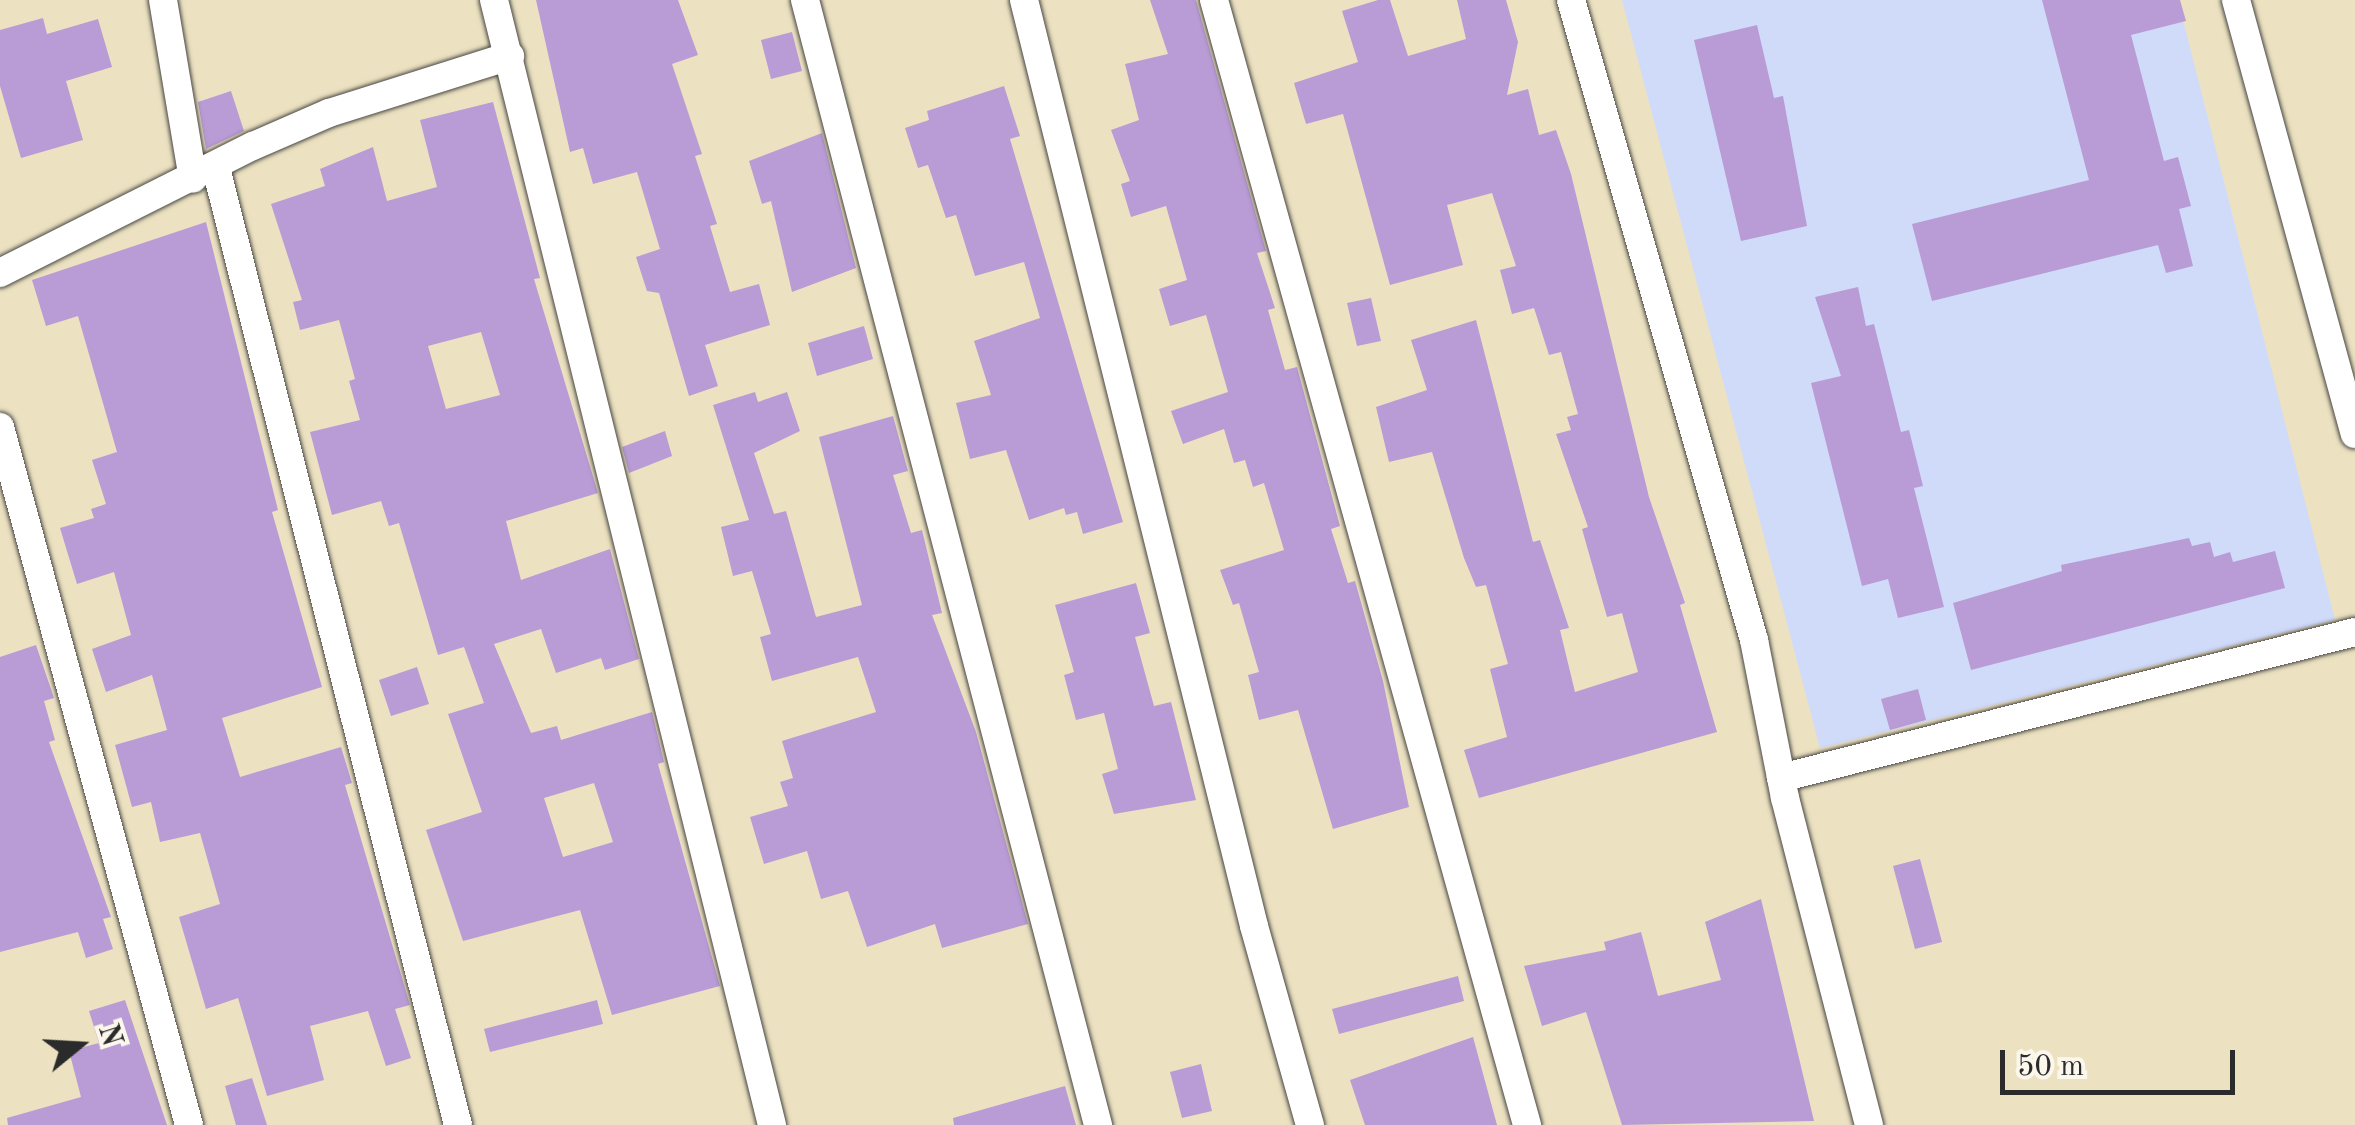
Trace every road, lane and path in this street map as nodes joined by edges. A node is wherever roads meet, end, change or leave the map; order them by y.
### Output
1 (163, 0) edge
2 (494, 0) edge
3 (806, 0) edge
4 (1024, 0) edge
5 (1214, 0) edge
6 (1571, 0) edge
7 (2236, 0) edge
8 (510, 56) junction
9 (204, 173) junction
10 (0, 272) edge
11 (0, 427) edge
12 (2355, 434) edge
13 (2355, 632) edge
14 (1781, 778) junction
15 (189, 1125) edge
16 (458, 1125) edge
17 (772, 1125) edge
18 (1098, 1125) edge
19 (1310, 1125) edge
20 (1527, 1125) edge
21 (1869, 1125) edge

1 - 9 street
2 - 8 street
3 - 18 street
4 - 19 street
5 - 20 street
6 - 14 street
7 - 12 street
8 - 9 street
8 - 17 street
9 - 10 street
9 - 16 street
11 - 15 street
13 - 14 street
14 - 21 street

